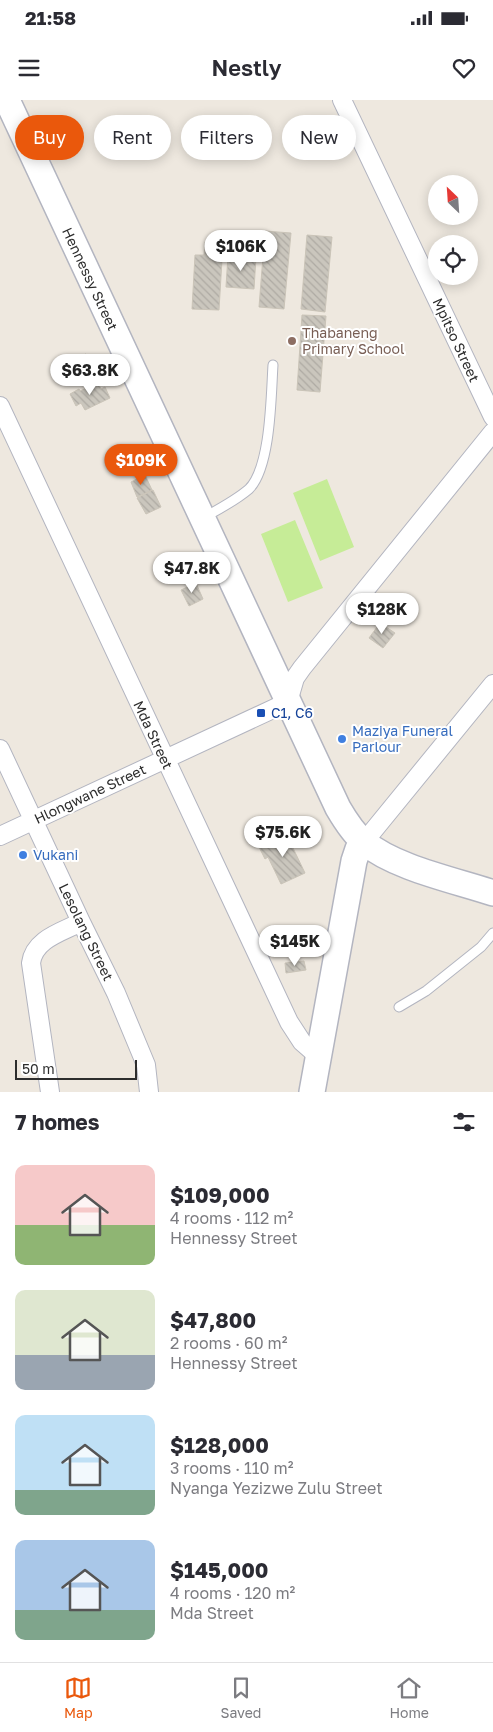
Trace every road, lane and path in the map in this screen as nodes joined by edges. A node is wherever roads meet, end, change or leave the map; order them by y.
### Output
1 (7, 100) edge
2 (342, 100) edge
3 (273, 365) dead end
4 (0, 406) edge
5 (493, 417) edge
6 (493, 432) edge
7 (201, 519) junction
8 (493, 684) edge
9 (288, 702) junction
10 (0, 749) edge
11 (165, 759) junction
12 (33, 821) junction
13 (0, 836) edge
14 (364, 842) junction
15 (493, 893) edge
16 (81, 922) junction
17 (493, 933) edge
18 (399, 1007) dead end
19 (318, 1056) junction
20 (50, 1092) edge
21 (148, 1092) edge
22 (312, 1092) edge

1 - 7 street, Hennessy Street
2 - 5 street, Mpitso Street
3 - 7 lane
4 - 11 street, Mda Street
6 - 9 street
7 - 9 street, Hennessy Street
8 - 14 street
9 - 11 street, Hlongwane Street
9 - 14 street, Hennessy Street
10 - 12 street, Lesolang Street
11 - 12 street, Hlongwane Street
11 - 19 street, Mda Street
12 - 13 street, Hlongwane Street
12 - 16 street, Lesolang Street
14 - 15 street, Hennessy Street
14 - 19 street
16 - 20 street
16 - 21 street, Lesolang Street
17 - 18 lane
19 - 22 street

